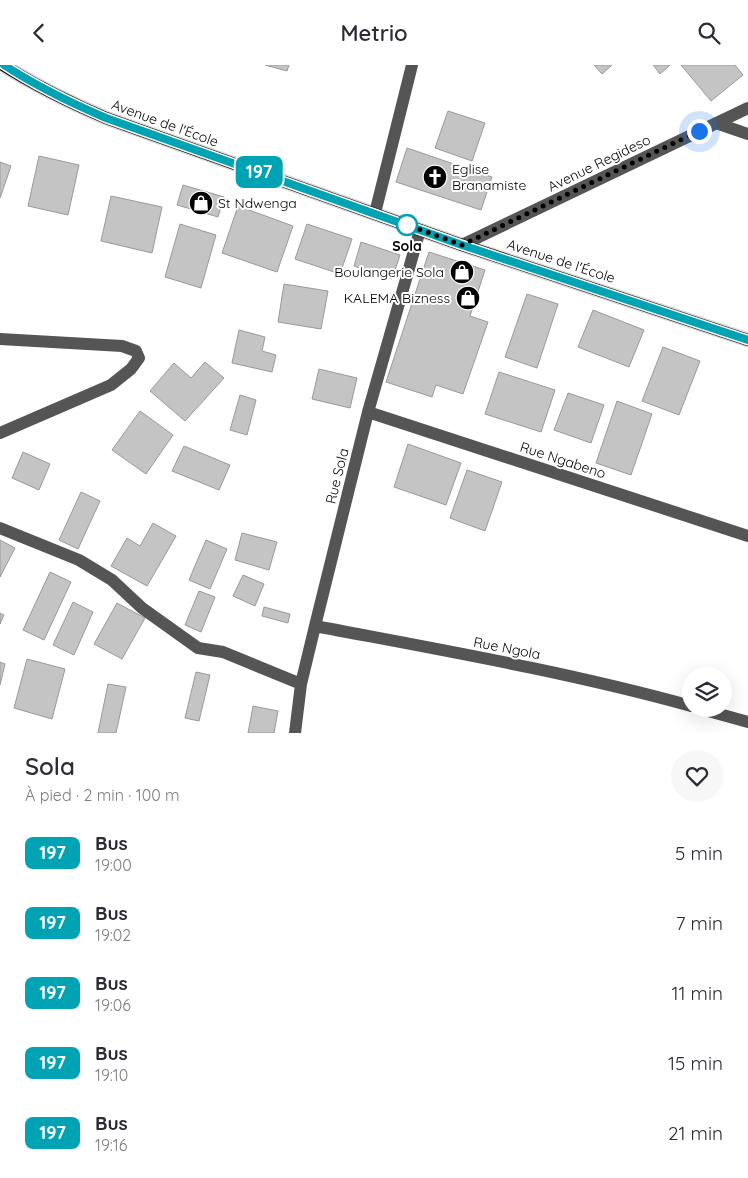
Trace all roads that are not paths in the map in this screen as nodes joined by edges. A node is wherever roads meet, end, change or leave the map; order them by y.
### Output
1 (4, 65) edge
2 (412, 65) edge
3 (748, 108) edge
4 (716, 123) junction
5 (748, 134) edge
6 (375, 213) junction
7 (420, 230) junction
8 (462, 245) junction
9 (0, 339) edge
10 (748, 340) edge
11 (368, 412) junction
12 (0, 433) edge
13 (0, 528) edge
14 (748, 536) edge
15 (315, 626) junction
16 (301, 684) junction
17 (682, 703) edge
18 (730, 717) edge
19 (748, 722) edge
20 (295, 733) edge

1 - 6 main road, Avenue de l'École
2 - 6 street
3 - 4 street, Avenue Regideso
4 - 5 street
4 - 8 street, Avenue Regideso
6 - 7 main road, Avenue de l'École
7 - 8 main road, Avenue de l'École
7 - 11 street, Rue Sola
8 - 10 main road, Avenue de l'École
9 - 12 street
11 - 14 street, Rue Ngabeno
11 - 15 street, Rue Sola
13 - 16 street
15 - 16 street, Rue Sola
15 - 17 street, Rue Ngola
16 - 20 street, Rue Sola
18 - 19 street

